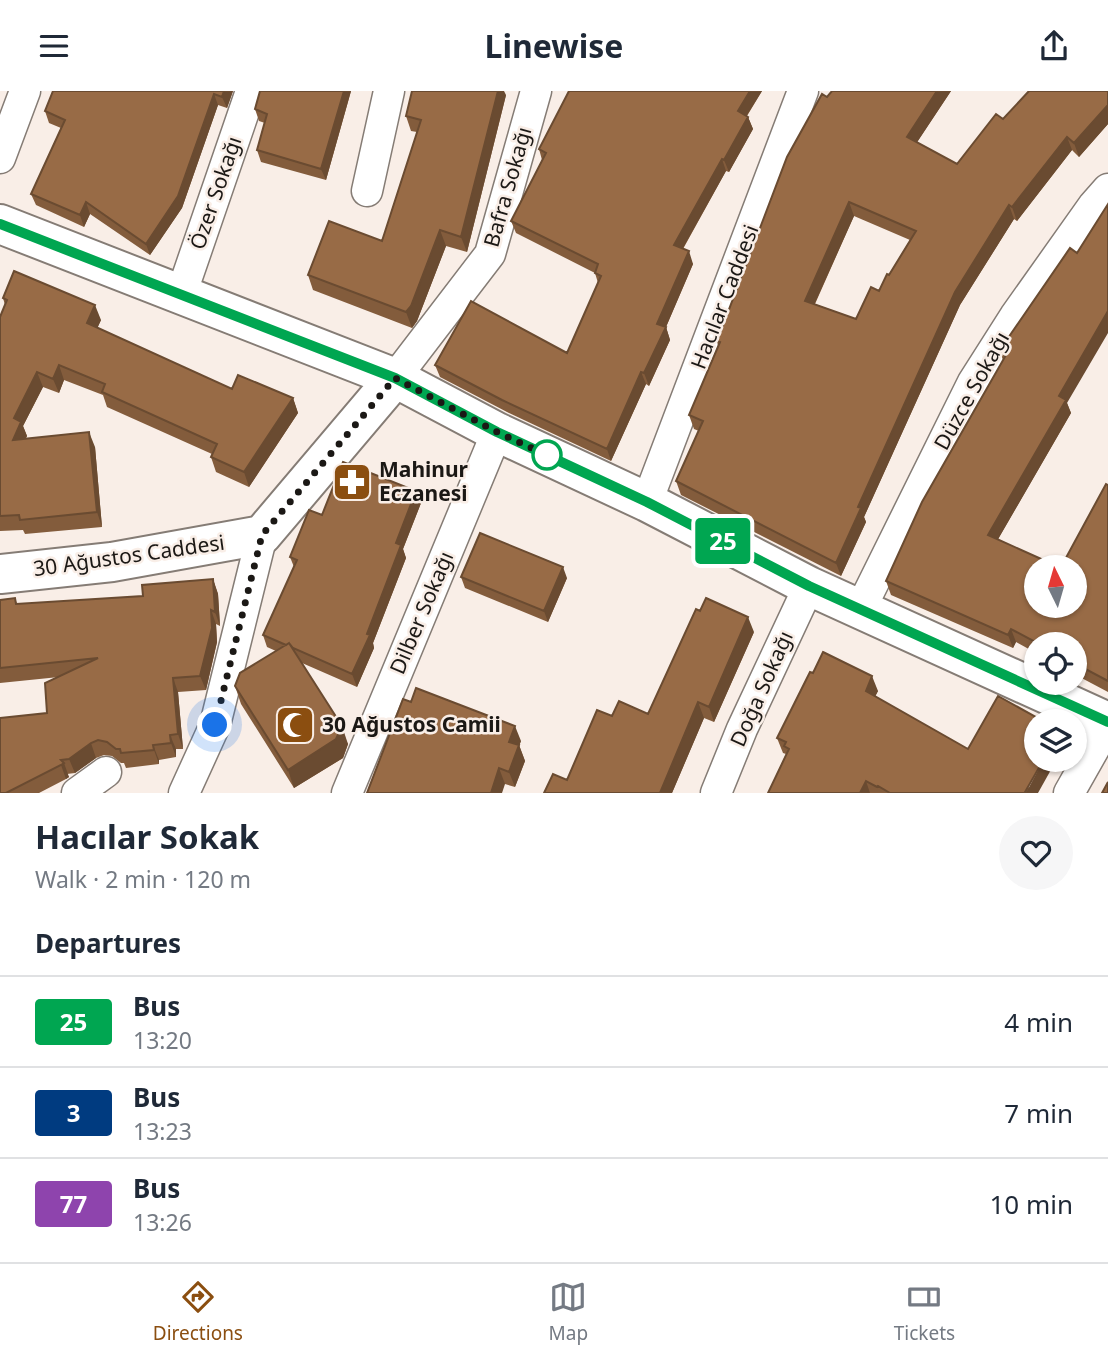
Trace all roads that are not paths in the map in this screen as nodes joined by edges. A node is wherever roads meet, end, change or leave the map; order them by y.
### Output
1 (25, 91) edge
2 (251, 91) edge
3 (389, 91) edge
4 (536, 91) edge
5 (803, 91) edge
6 (0, 158) edge
7 (1108, 189) edge
8 (367, 191) dead end
9 (0, 224) edge
10 (181, 295) junction
11 (395, 378) junction
12 (497, 432) junction
13 (647, 502) junction
14 (262, 535) junction
15 (0, 574) edge
16 (809, 586) junction
17 (861, 608) junction
18 (1108, 723) edge
19 (106, 772) dead end
20 (77, 793) edge
21 (184, 793) edge
22 (347, 793) edge
23 (716, 793) edge
24 (1069, 793) edge

1 - 6 street
2 - 10 street, Özer Sokağı
3 - 8 street
4 - 11 street, Bafra Sokağı
5 - 13 street, Hacılar Caddesi
7 - 17 street, Düzce Sokağı
9 - 10 street
10 - 11 street
11 - 12 street
11 - 14 street
12 - 13 street
12 - 22 street, Dilber Sokağı
13 - 16 street
14 - 15 street, 30 Ağustos Caddesi
14 - 21 street
16 - 17 street
16 - 23 street, Doğa Sokağı
17 - 18 street
18 - 24 street
19 - 20 street

